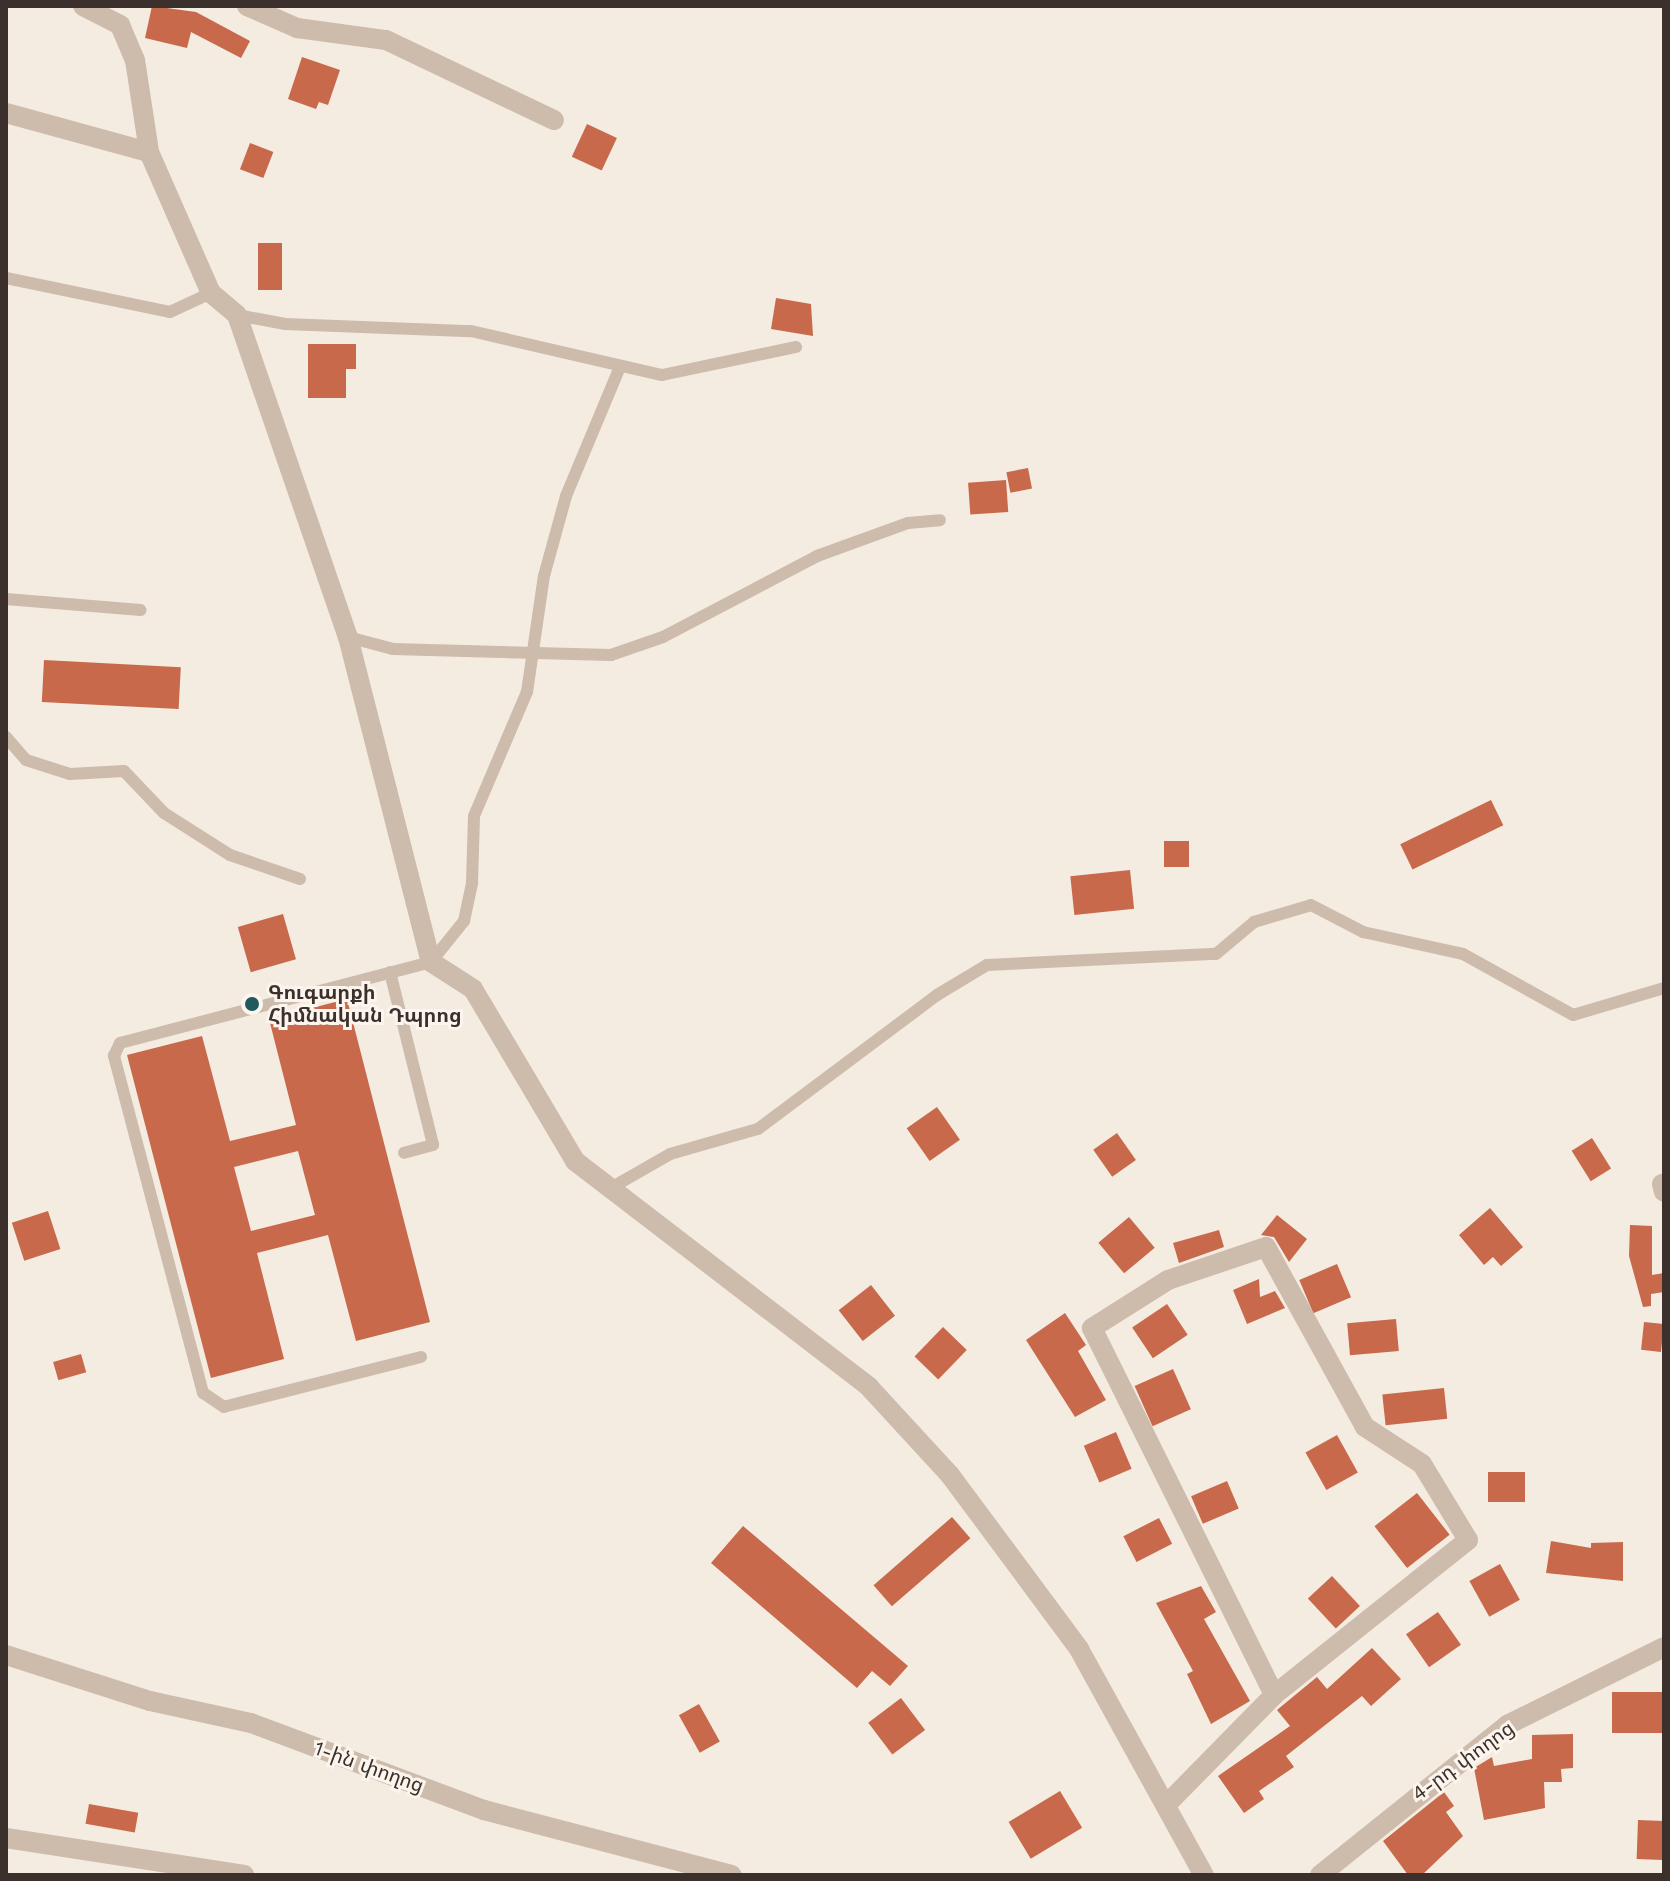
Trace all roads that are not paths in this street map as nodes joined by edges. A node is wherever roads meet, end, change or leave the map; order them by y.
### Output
1 (83, 6) edge
2 (247, 6) edge
3 (6, 113) edge
4 (554, 120) dead end
5 (149, 152) junction
6 (6, 278) edge
7 (211, 293) junction
8 (237, 315) junction
9 (796, 347) dead end
10 (619, 369) junction
11 (940, 520) dead end
12 (6, 599) edge
13 (141, 610) dead end
14 (348, 637) junction
15 (536, 654) junction
16 (6, 737) edge
17 (300, 879) dead end
18 (431, 962) junction
19 (390, 972) junction
20 (1664, 988) edge
21 (404, 1153) dead end
22 (609, 1189) junction
23 (421, 1357) dead end
24 (1664, 1630) edge
25 (1664, 1647) edge
26 (6, 1655) edge
27 (1641, 1660) junction
28 (1274, 1695) junction
29 (1168, 1803) junction
30 (6, 1838) edge
31 (244, 1875) edge
32 (732, 1875) edge
33 (1204, 1875) edge
34 (1320, 1875) edge

1 - 5 street
2 - 4 street
3 - 5 street
5 - 7 street
6 - 7 lane
7 - 8 street
8 - 10 lane
8 - 14 street
9 - 10 lane
10 - 15 lane
11 - 15 lane
12 - 13 lane
14 - 15 lane
14 - 18 street
15 - 18 lane
16 - 17 lane
18 - 19 lane
18 - 22 street
19 - 21 lane
19 - 23 lane
20 - 22 lane
22 - 29 street
24 - 27 street
25 - 27 street, 4-րդ փողոց
26 - 32 street, 1-ին փողոց
27 - 34 street, 4-րդ փողոց
28 - 28 street
28 - 29 street
29 - 33 street
30 - 31 street

